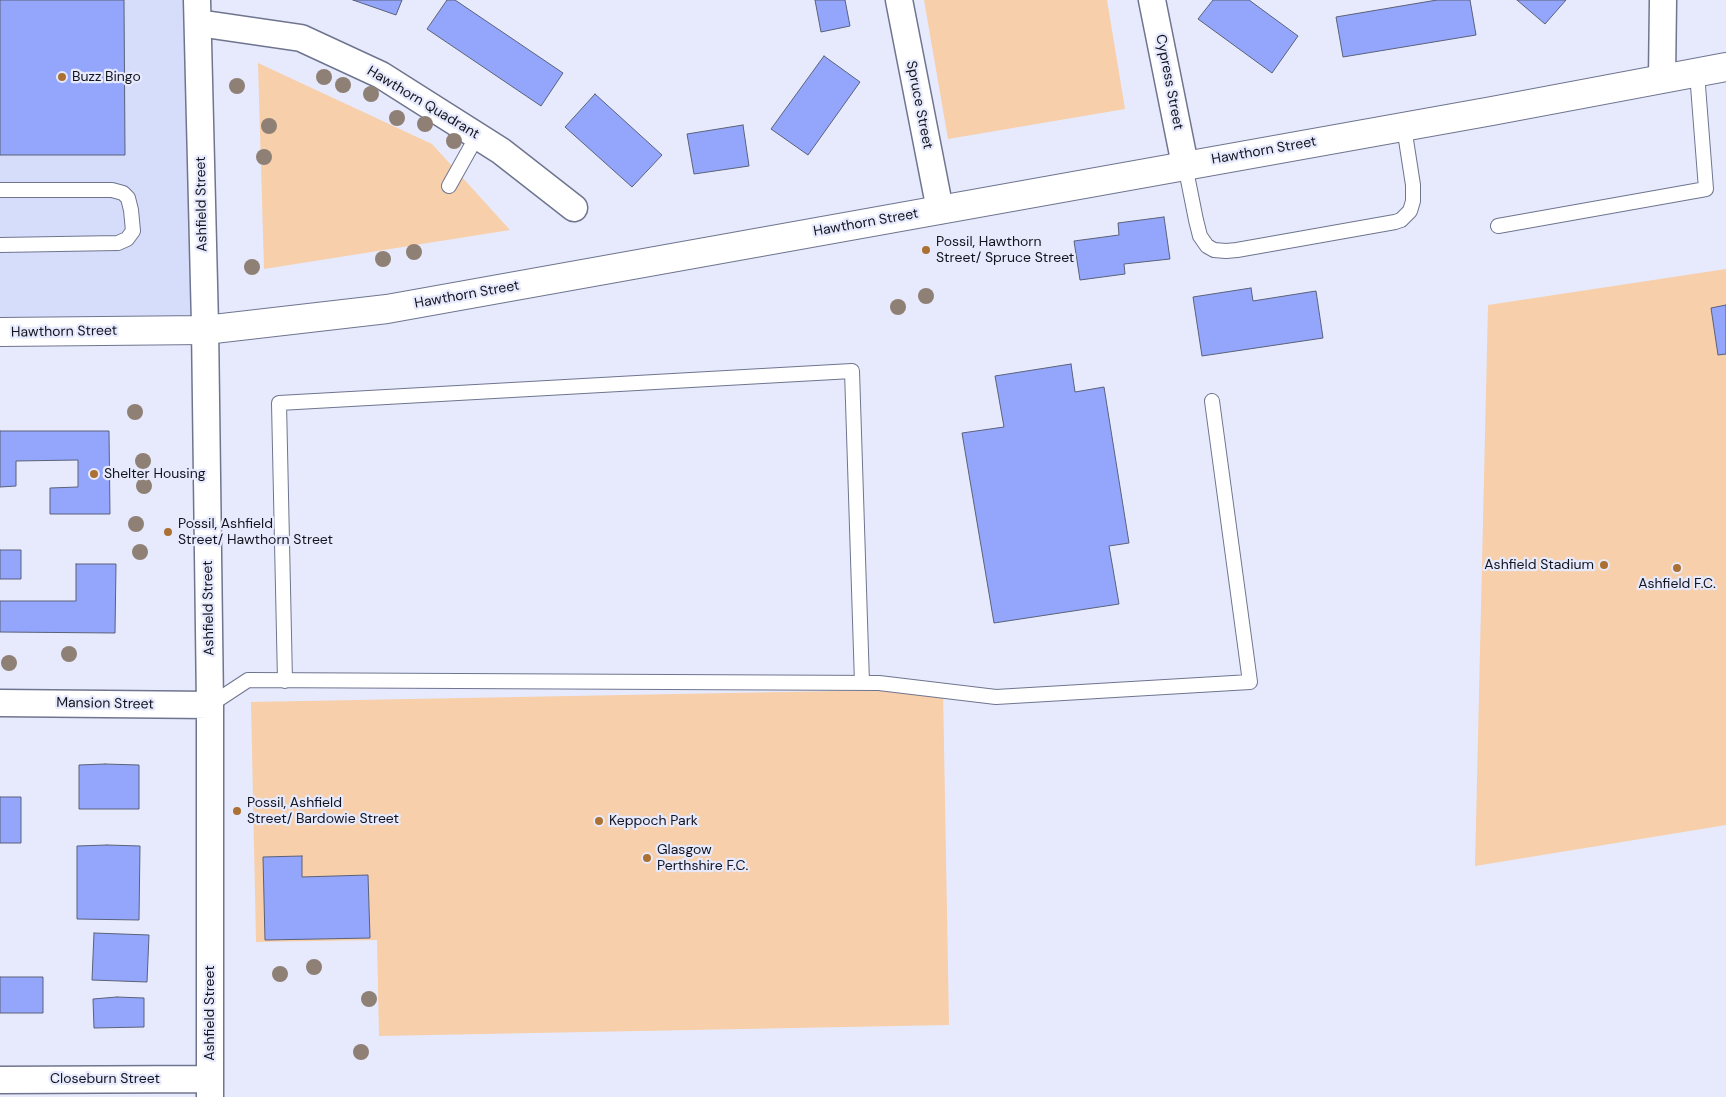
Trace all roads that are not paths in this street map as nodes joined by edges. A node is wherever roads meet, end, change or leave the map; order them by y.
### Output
1 (899, 0) edge
2 (1152, 0) edge
3 (1662, 0) edge
4 (198, 12) edge
5 (1726, 68) edge
6 (1697, 73) junction
7 (1662, 79) junction
8 (1404, 126) junction
9 (477, 136) junction
10 (1186, 165) junction
11 (448, 186) dead end
12 (0, 190) edge
13 (574, 208) dead end
14 (940, 210) junction
15 (1498, 226) dead end
16 (0, 244) edge
17 (205, 330) junction
18 (0, 332) edge
19 (1212, 401) dead end
20 (285, 680) junction
21 (862, 683) junction
22 (0, 703) edge
23 (210, 705) junction
24 (0, 1080) edge
25 (210, 1088) edge

1 - 14 street, Spruce Street
2 - 10 street, Cypress Street
3 - 7 street
4 - 9 street, Hawthorn Quadrant
4 - 17 street, Ashfield Street
5 - 6 main road, Hawthorn Street
6 - 7 main road, Hawthorn Street
6 - 15 lane
7 - 8 main road, Hawthorn Street
8 - 10 main road, Hawthorn Street
8 - 10 lane
9 - 11 lane
9 - 13 street, Hawthorn Quadrant
10 - 14 main road, Hawthorn Street
12 - 16 lane
14 - 17 main road, Hawthorn Street
17 - 18 main road, Hawthorn Street
17 - 23 street, Ashfield Street
19 - 21 lane
20 - 21 lane
20 - 21 lane
20 - 23 lane
22 - 23 street, Mansion Street
23 - 25 street, Ashfield Street
24 - 25 street, Closeburn Street

